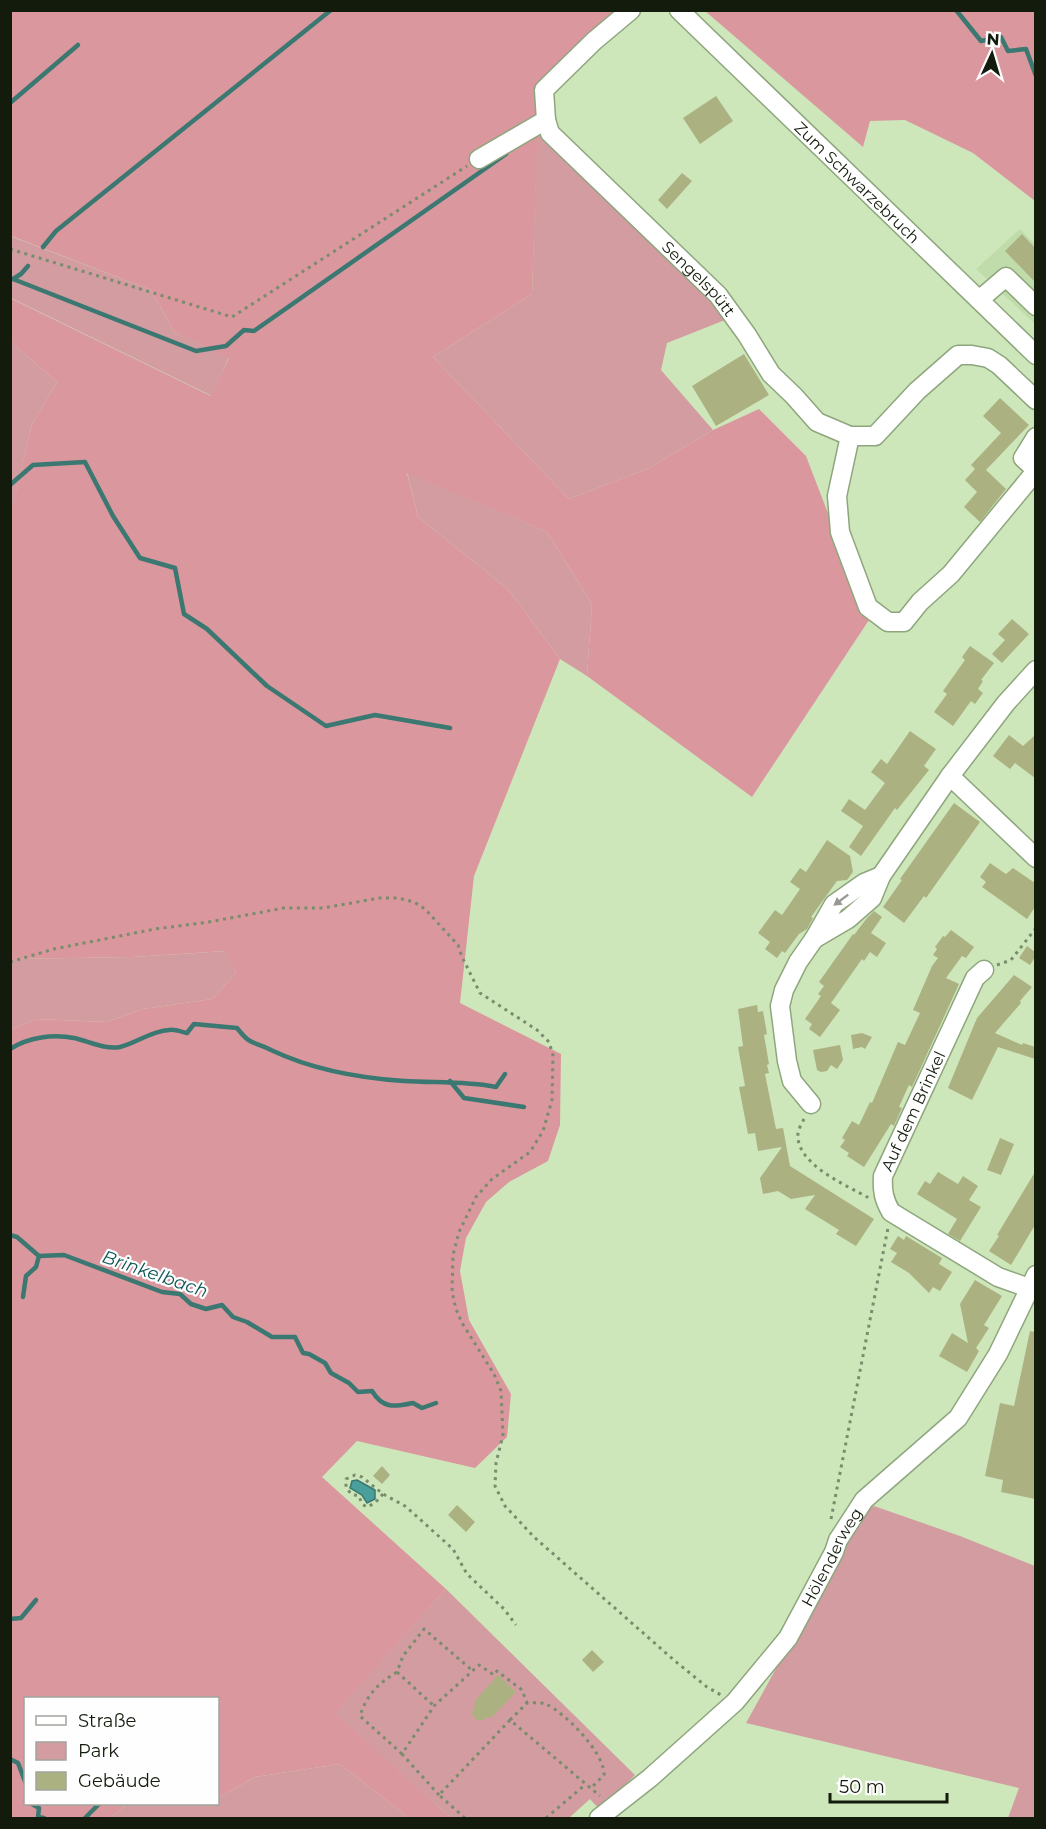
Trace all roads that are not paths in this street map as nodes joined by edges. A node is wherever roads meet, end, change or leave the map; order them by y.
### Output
1 (631, 10) edge
2 (679, 10) edge
3 (546, 120) junction
4 (479, 159) road end
5 (979, 300) junction
6 (1035, 306) edge
7 (1032, 345) edge
8 (1035, 400) edge
9 (850, 436) junction
10 (1035, 437) edge
11 (1035, 470) edge
12 (1035, 670) edge
13 (950, 776) junction
14 (1035, 858) edge
15 (984, 970) road end
16 (811, 1104) road end
17 (1032, 1282) edge
18 (599, 1818) edge

1 - 3 street, Sengelspütt
2 - 5 street, Zum Schwarzebruch
3 - 4 street
3 - 9 street, Sengelspütt
5 - 6 street
5 - 7 street, Zum Schwarzebruch
8 - 9 street
9 - 11 street
10 - 11 street
12 - 13 street
13 - 14 street
13 - 16 street
15 - 17 street, Auf dem Brinkel
17 - 18 street, Hölenderweg

